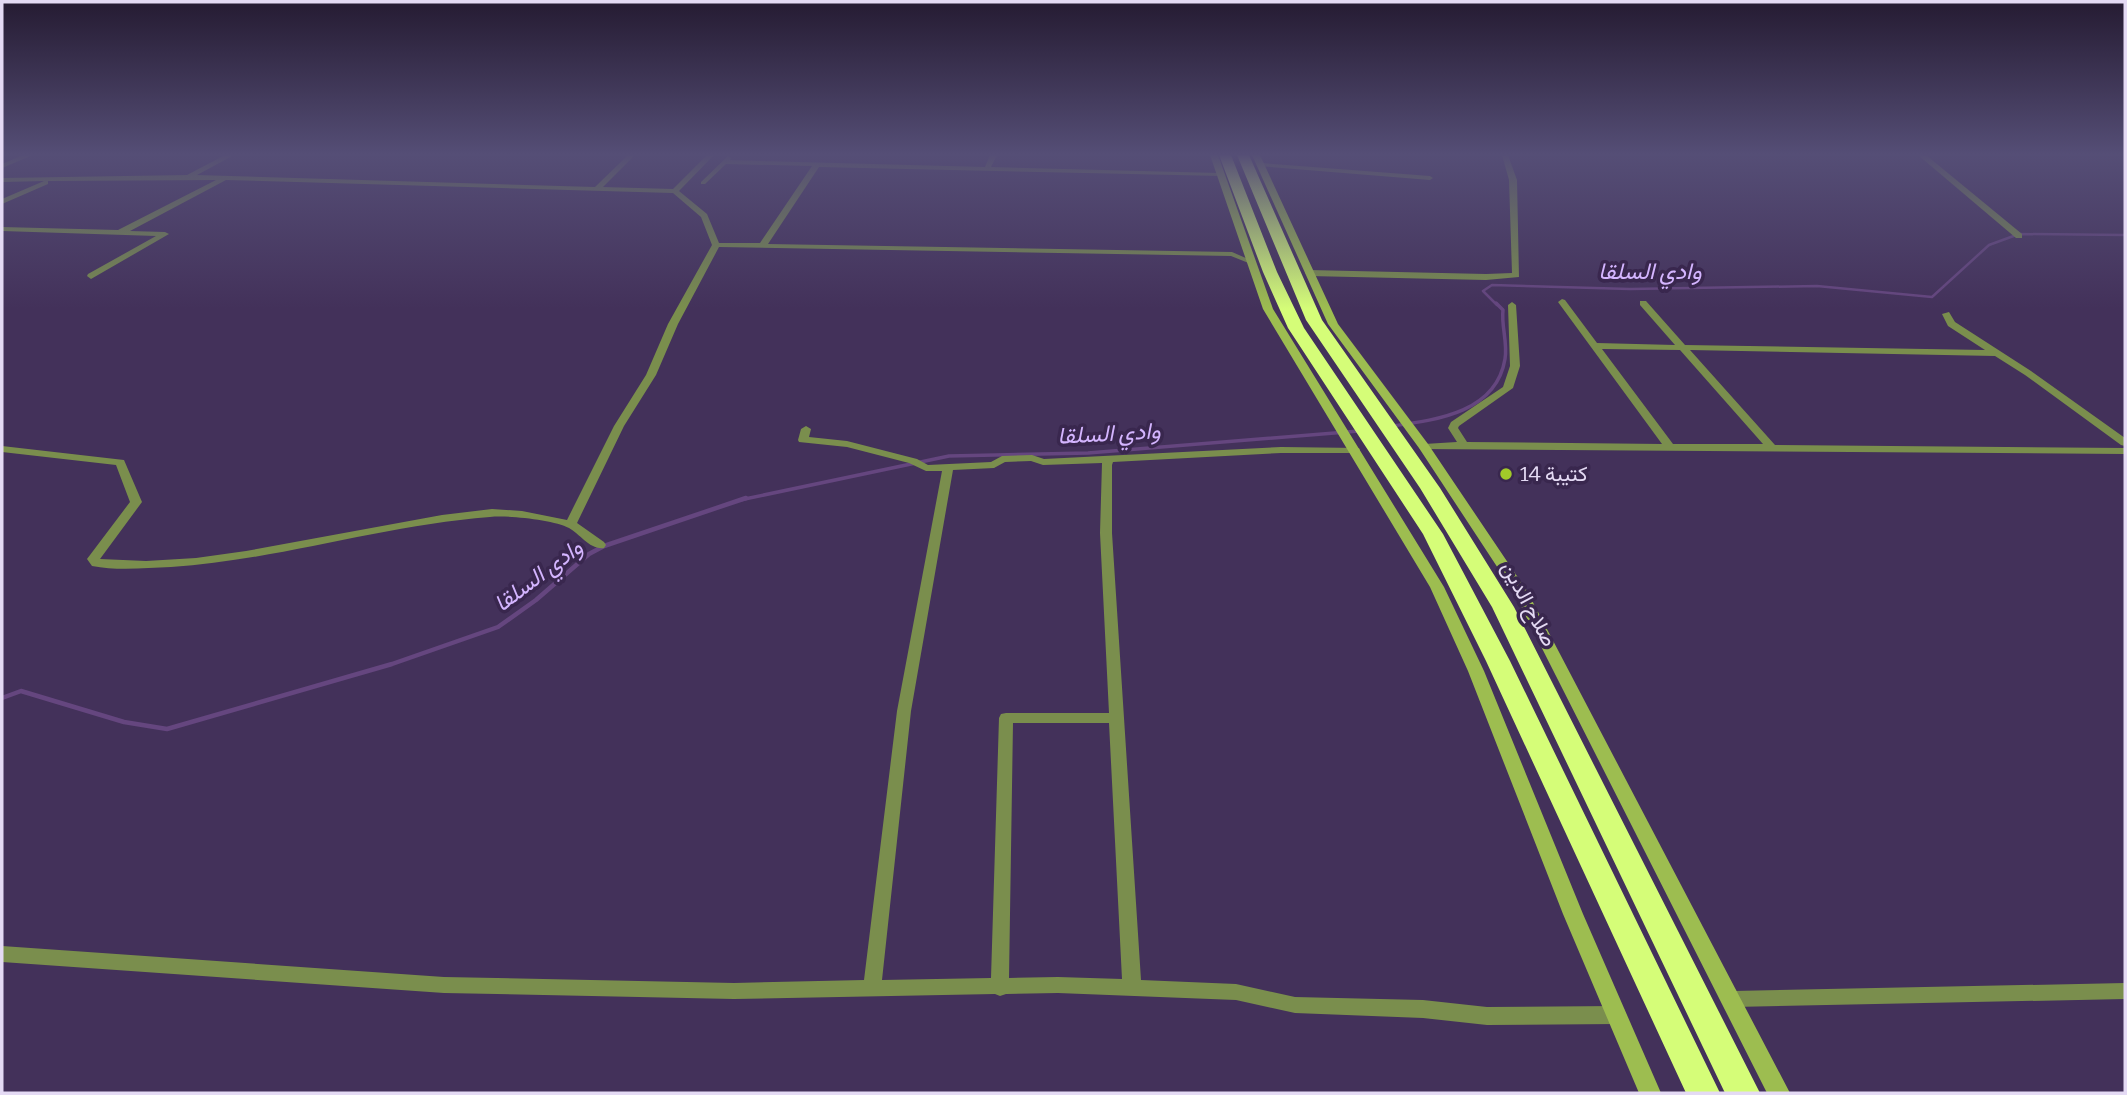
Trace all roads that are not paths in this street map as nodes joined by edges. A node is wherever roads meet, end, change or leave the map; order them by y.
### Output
1 (171, 206) edge
2 (693, 206) edge
3 (789, 206) edge
4 (1231, 206) edge
5 (1245, 206) edge
6 (1265, 206) edge
7 (1279, 206) edge
8 (1514, 206) edge
9 (1982, 206) edge
10 (2, 229) edge
11 (119, 233) junction
12 (2019, 236) dead end
13 (716, 245) junction
14 (763, 245) junction
15 (1245, 245) junction
16 (1232, 254) junction
17 (1251, 262) junction
18 (1308, 273) junction
19 (91, 276) dead end
20 (1562, 302) dead end
21 (1643, 303) dead end
22 (1512, 305) dead end
23 (1946, 314) dead end
24 (1596, 346) junction
25 (1682, 348) junction
26 (1995, 353) junction
27 (1391, 416) junction
28 (806, 429) dead end
29 (2125, 443) edge
30 (1464, 445) junction
31 (1396, 447) junction
32 (1670, 447) junction
33 (2, 449) edge
34 (1773, 449) junction
35 (2125, 451) edge
36 (1109, 459) junction
37 (948, 469) junction
38 (571, 524) junction
39 (1433, 534) junction
40 (1460, 535) junction
41 (600, 545) dead end
42 (1117, 718) junction
43 (2, 954) edge
44 (872, 987) junction
45 (1000, 988) junction
46 (1132, 989) junction
47 (2125, 990) edge
48 (1733, 999) junction
49 (1617, 1015) junction
50 (1650, 1093) edge
51 (1703, 1093) edge
52 (1743, 1093) edge
53 (1779, 1093) edge

1 - 11 street
2 - 13 street
3 - 14 street
4 - 15 main road
5 - 31 highway, صلاح الدين
6 - 27 highway, صلاح الدين
7 - 18 main road
8 - 18 street
9 - 12 street
10 - 11 street
11 - 19 street
13 - 14 street
13 - 38 street
14 - 16 street
15 - 16 street
15 - 17 main road
16 - 17 street
17 - 31 main road
18 - 27 main road
20 - 24 street
21 - 25 street
22 - 30 street
23 - 26 street
24 - 25 street
24 - 32 street
25 - 26 street
25 - 34 street
26 - 29 street
27 - 31 highway, صلاح الدين
28 - 37 street
30 - 31 street
30 - 32 street
31 - 36 street
31 - 39 highway, صلاح الدين
31 - 40 highway, صلاح الدين
31 - 48 main road
31 - 49 main road
32 - 34 street
33 - 38 street
34 - 35 street
36 - 37 street
36 - 42 street
37 - 44 street
38 - 41 street
39 - 40 highway
39 - 51 highway, صلاح الدين
40 - 52 highway, صلاح الدين
42 - 45 street
42 - 46 street
43 - 44 street
44 - 45 street
45 - 46 street
46 - 49 street
47 - 48 street
48 - 53 main road
49 - 50 main road

